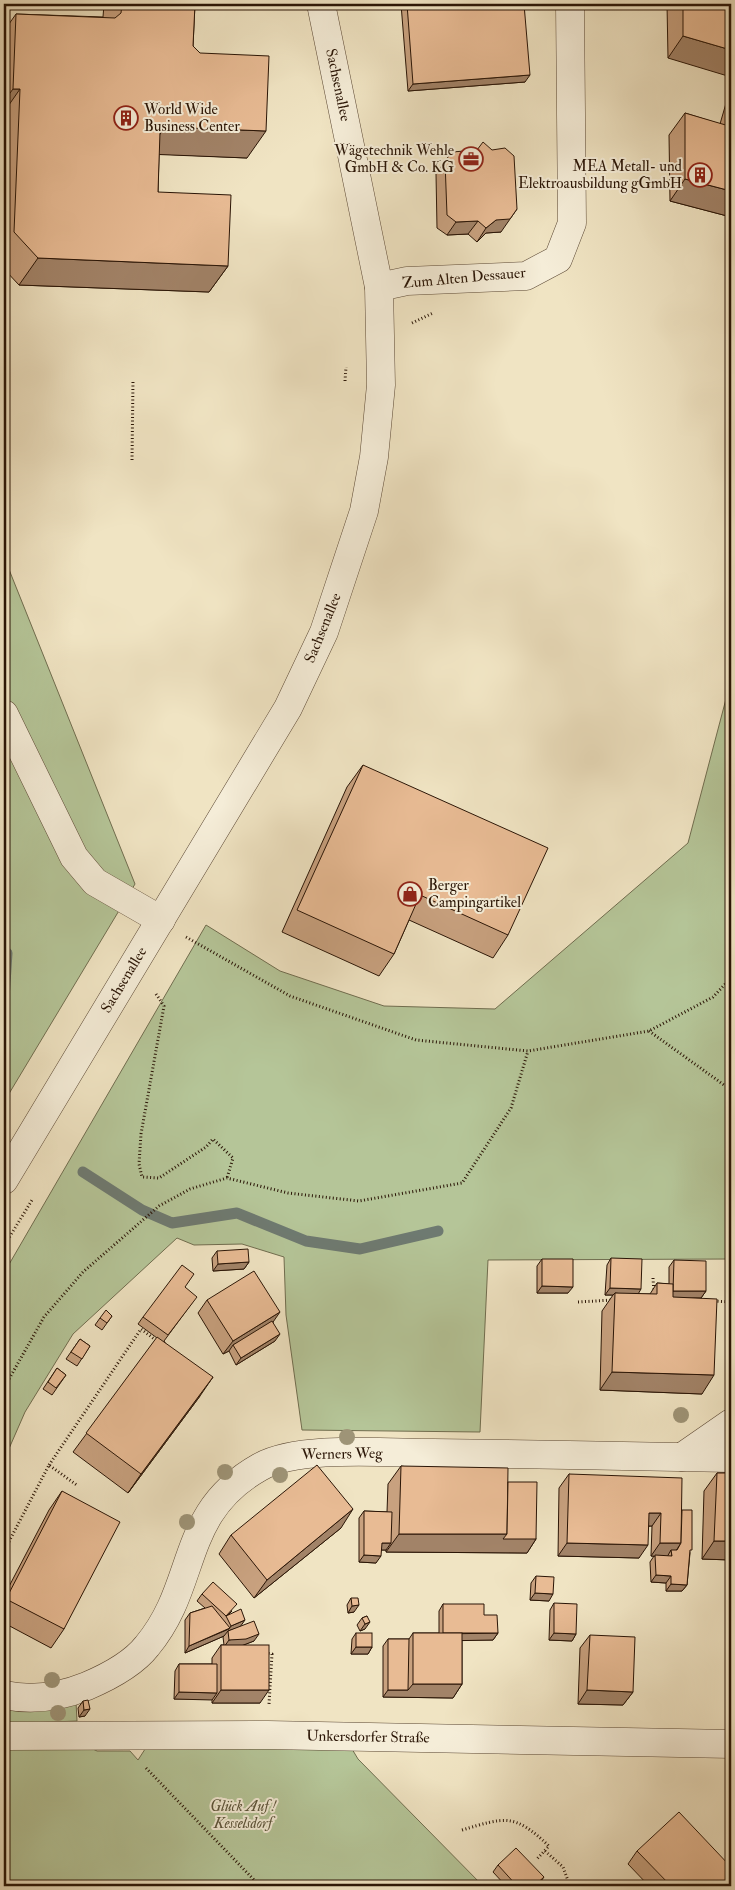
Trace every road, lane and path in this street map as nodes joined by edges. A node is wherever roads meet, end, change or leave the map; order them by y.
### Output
1 (321, 4) edge
2 (570, 4) edge
3 (379, 286) junction
4 (133, 380) dead end
5 (132, 460) dead end
6 (4, 714) edge
7 (161, 920) junction
8 (731, 978) edge
9 (156, 994) dead end
10 (648, 1031) junction
11 (528, 1051) junction
12 (731, 1090) edge
13 (227, 1178) junction
14 (4, 1180) edge
15 (653, 1278) dead end
16 (654, 1298) edge
17 (616, 1300) edge
18 (712, 1301) edge
19 (578, 1302) dead end
20 (731, 1302) edge
21 (162, 1344) edge
22 (4, 1388) edge
23 (731, 1423) edge
24 (682, 1457) junction
25 (731, 1458) edge
26 (49, 1465) junction
27 (78, 1486) dead end
28 (4, 1552) edge
29 (263, 1652) edge
30 (4, 1695) edge
31 (268, 1734) junction
32 (4, 1736) edge
33 (731, 1744) edge
34 (145, 1767) dead end
35 (462, 1830) dead end
36 (545, 1851) junction
37 (536, 1860) dead end
38 (260, 1886) edge
39 (570, 1886) edge

1 - 3 street, Sachsenallee
2 - 3 street, Zum Alten Dessauer
3 - 7 street, Sachsenallee
4 - 5 path
6 - 7 street
7 - 11 path
7 - 14 street, Sachsenallee
8 - 10 path
9 - 13 path
10 - 11 path
10 - 12 path
11 - 13 path
13 - 22 path
15 - 16 path
17 - 19 path
18 - 20 path
21 - 26 path
23 - 24 street
24 - 25 street, Werners Weg
24 - 30 street, Werners Weg
26 - 27 path
26 - 28 path
29 - 31 path
31 - 32 street, Unkersdorfer Straße
31 - 33 street, Unkersdorfer Straße
34 - 38 path
35 - 36 path
36 - 37 path
36 - 39 path

